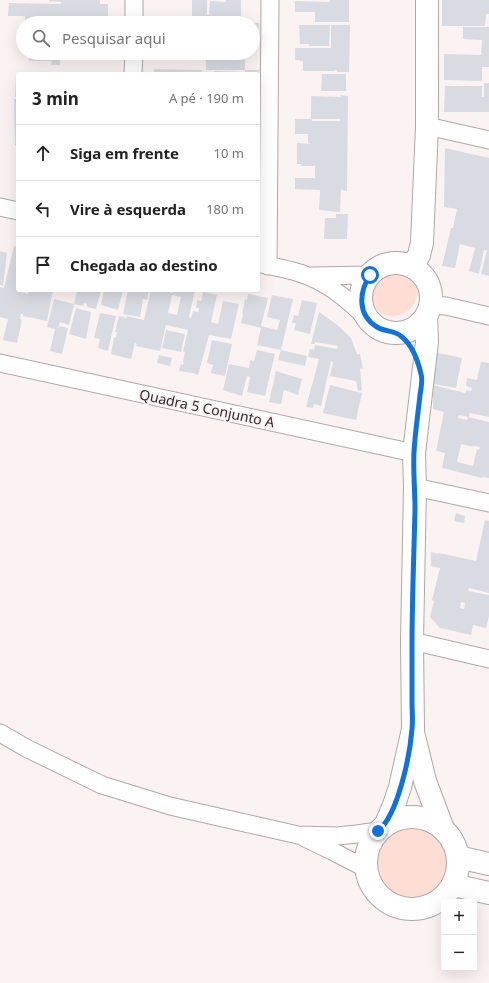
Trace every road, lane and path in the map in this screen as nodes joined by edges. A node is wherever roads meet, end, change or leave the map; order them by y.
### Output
1 (134, 0) edge
2 (270, 0) edge
3 (428, 0) edge
4 (134, 16) edge
5 (134, 60) edge
6 (133, 72) edge
7 (427, 126) junction
8 (489, 140) edge
9 (0, 207) edge
10 (16, 211) edge
11 (263, 264) edge
12 (412, 267) junction
13 (370, 275) junction
14 (308, 276) junction
15 (428, 310) junction
16 (489, 316) edge
17 (370, 321) junction
18 (397, 333) junction
19 (0, 363) edge
20 (422, 375) junction
21 (414, 453) junction
22 (415, 487) junction
23 (489, 503) edge
24 (412, 641) junction
25 (489, 659) edge
26 (413, 729) junction
27 (0, 733) edge
28 (381, 828) junction
29 (443, 830) junction
30 (298, 835) junction
31 (458, 857) junction
32 (489, 864) edge
33 (365, 868) junction
34 (453, 885) junction
35 (489, 893) edge

1 - 4 street
2 - 11 street
3 - 7 street
5 - 6 street
7 - 8 street
7 - 12 street
9 - 10 street
11 - 14 street
12 - 13 street
12 - 15 street
13 - 14 street
13 - 17 street
14 - 17 street
15 - 16 street
15 - 18 street
15 - 20 street
17 - 18 street
18 - 20 street
19 - 21 street, Quadra 5 Conjunto A
20 - 21 street
21 - 22 street
22 - 23 street
22 - 24 street
24 - 25 street
24 - 26 street
26 - 28 street
26 - 29 street
27 - 30 street
28 - 29 street
28 - 30 street
28 - 33 street
29 - 31 street
30 - 33 street
31 - 32 street
31 - 34 street
33 - 34 street
34 - 35 street

